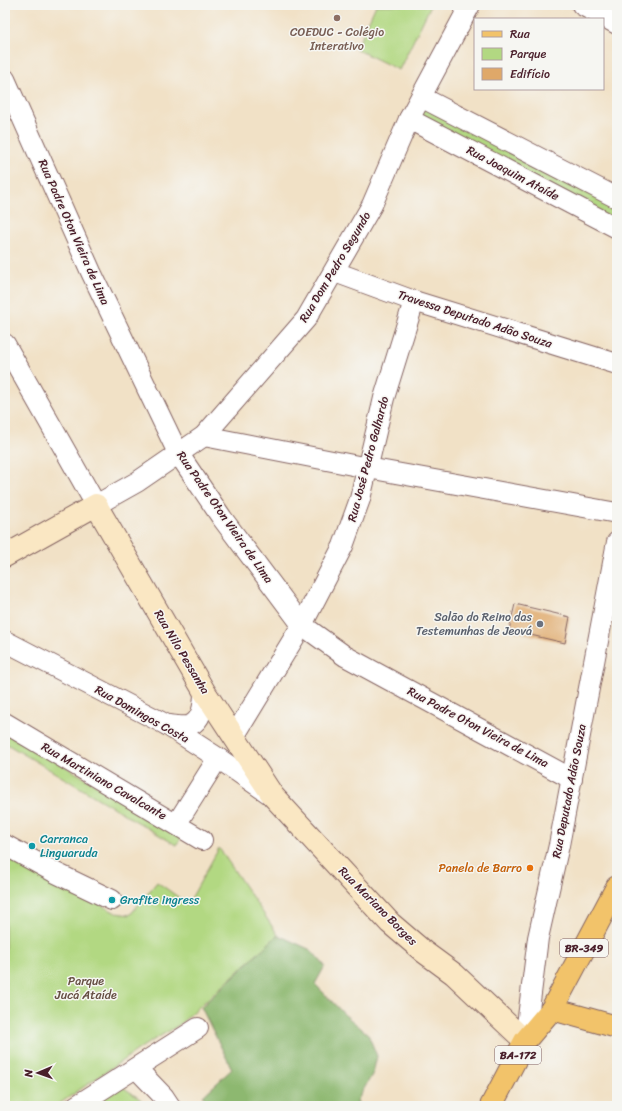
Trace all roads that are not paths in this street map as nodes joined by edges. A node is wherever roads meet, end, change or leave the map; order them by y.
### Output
1 (470, 5) edge
2 (582, 5) edge
3 (617, 24) edge
4 (5, 79) edge
5 (421, 96) junction
6 (409, 119) junction
7 (617, 198) edge
8 (617, 228) edge
9 (335, 272) junction
10 (414, 301) junction
11 (5, 344) edge
12 (617, 364) edge
13 (204, 436) junction
14 (178, 453) junction
15 (368, 468) junction
16 (96, 505) junction
17 (617, 513) edge
18 (617, 542) edge
19 (5, 556) edge
20 (302, 625) junction
21 (5, 641) edge
22 (204, 691) junction
23 (5, 723) edge
24 (167, 725) junction
25 (235, 735) junction
26 (218, 758) junction
27 (572, 778) junction
28 (274, 796) junction
29 (177, 823) junction
30 (202, 840) dead end
31 (5, 845) edge
32 (617, 887) edge
33 (112, 900) dead end
34 (552, 1009) junction
35 (617, 1027) edge
36 (198, 1028) dead end
37 (526, 1041) junction
38 (136, 1068) junction
39 (76, 1106) edge
40 (170, 1106) edge
41 (491, 1106) edge

1 - 5 street, Rua Dom Pedro Segundo
2 - 3 street
4 - 14 street, Rua Padre Oton Vieira de Lima
5 - 6 street, Rua Dom Pedro Segundo
5 - 7 street
6 - 8 street, Rua Joaquim Ataíde
6 - 9 street, Rua Dom Pedro Segundo
9 - 10 street, Travessa Deputado Adão Souza
9 - 13 street, Rua Dom Pedro Segundo
10 - 12 street, Travessa Deputado Adão Souza
10 - 15 street, Rua José Pedro Galhardo
11 - 16 street
13 - 14 street, Rua Dom Pedro Segundo
13 - 15 street
14 - 16 street, Rua Dom Pedro Segundo
14 - 20 street, Rua Padre Oton Vieira de Lima
15 - 17 street
15 - 20 street, Rua José Pedro Galhardo
16 - 19 street
16 - 22 street, Rua Nilo Pessanha
18 - 27 street, Rua Deputado Adão Souza
20 - 25 street, Rua José Pedro Galhardo
20 - 27 street, Rua Padre Oton Vieira de Lima
21 - 24 street, Rua Domingos Costa
22 - 24 street
22 - 25 street, Rua Nilo Pessanha
23 - 29 street, Rua Martiniano Cavalcante
24 - 26 street, Rua Domingos Costa
25 - 28 street, Rua Nilo Pessanha
26 - 28 street, Rua Domingos Costa
26 - 29 street
27 - 37 street, Rua Deputado Adão Souza
28 - 37 street, Rua Mariano Borges
29 - 30 street, Rua Martiniano Cavalcante
31 - 33 street
32 - 34 main road, BR-349
34 - 35 main road
34 - 37 main road, BA-172
36 - 38 street
37 - 41 main road, BA-172
38 - 39 street
38 - 40 street

